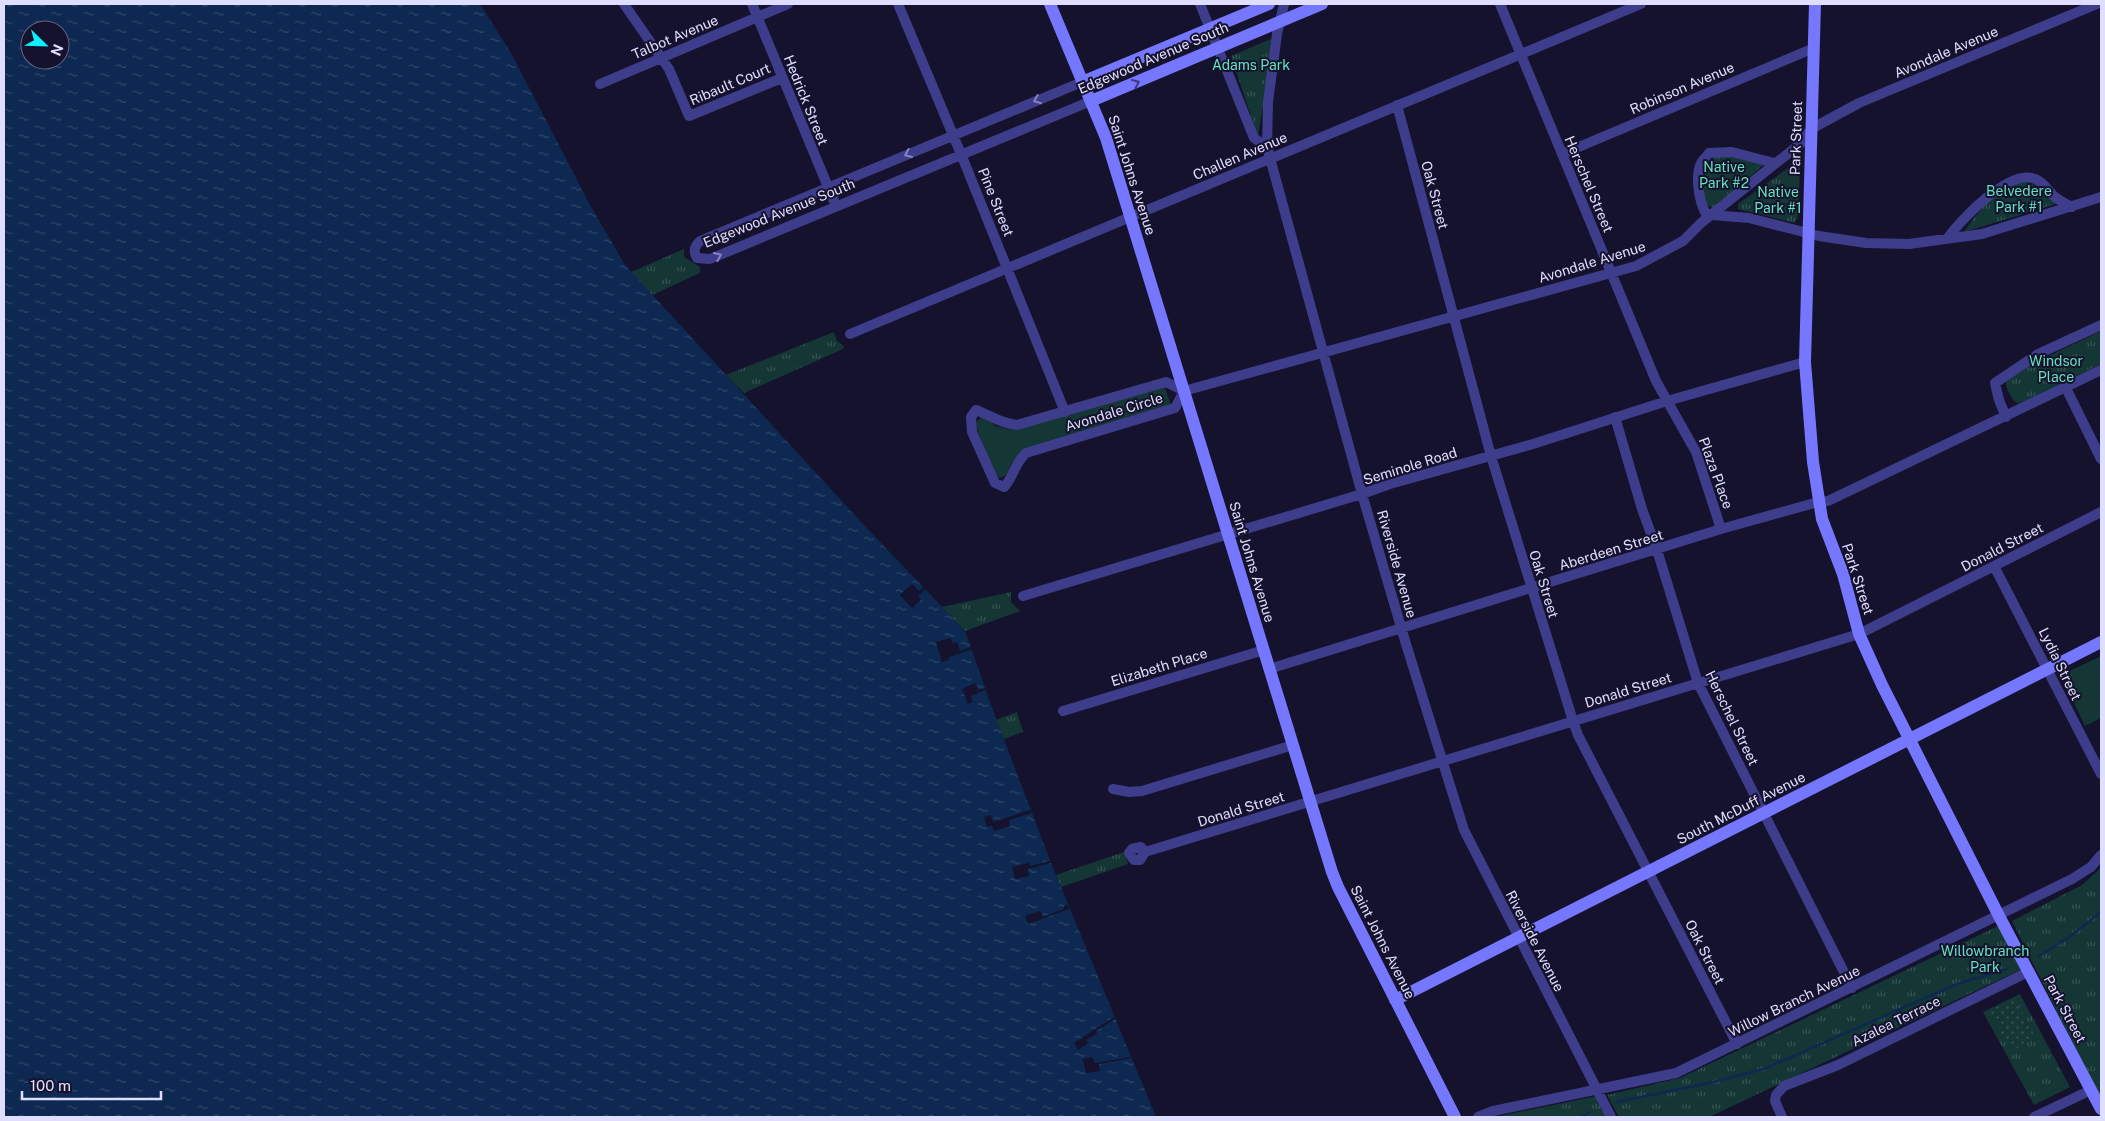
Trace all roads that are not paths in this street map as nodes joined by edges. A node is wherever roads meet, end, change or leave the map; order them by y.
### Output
1 (624, 4) edge
2 (752, 4) edge
3 (788, 4) edge
4 (898, 4) edge
5 (1050, 4) edge
6 (1200, 4) edge
7 (1269, 4) edge
8 (1284, 4) edge
9 (1322, 4) edge
10 (1500, 4) edge
11 (1641, 4) edge
12 (2097, 4) edge
13 (1814, 6) edge
14 (757, 17) junction
15 (1281, 21) junction
16 (1210, 29) junction
17 (1218, 47) junction
18 (1814, 48) junction
19 (1520, 54) junction
20 (662, 57) junction
21 (782, 78) junction
22 (1082, 82) junction
23 (600, 84) dead end
24 (1091, 101) junction
25 (1396, 105) junction
26 (1811, 129) junction
27 (953, 135) junction
28 (1267, 147) junction
29 (962, 154) junction
30 (1562, 154) junction
31 (1270, 158) junction
32 (1774, 163) junction
33 (828, 188) junction
34 (2101, 197) edge
35 (836, 206) junction
36 (2072, 207) junction
37 (1712, 215) junction
38 (1130, 217) junction
39 (1808, 232) junction
40 (1947, 239) junction
41 (1007, 268) junction
42 (1612, 273) junction
43 (1454, 317) junction
44 (2101, 325) edge
45 (850, 334) dead end
46 (1324, 352) junction
47 (1805, 362) junction
48 (2101, 370) edge
49 (2066, 388) junction
50 (1184, 391) junction
51 (1667, 401) junction
52 (1065, 412) junction
53 (1615, 417) junction
54 (2006, 417) junction
55 (1491, 456) junction
56 (2101, 459) edge
57 (1362, 494) junction
58 (1818, 502) junction
59 (2101, 512) edge
60 (1721, 529) junction
61 (1228, 535) junction
62 (1657, 550) junction
63 (1994, 566) junction
64 (1531, 589) junction
65 (1023, 596) dead end
66 (1402, 629) junction
67 (1859, 634) junction
68 (2101, 642) edge
69 (1264, 650) junction
70 (1269, 669) junction
71 (2047, 670) junction
72 (1698, 683) junction
73 (1062, 711) dead end
74 (1573, 721) junction
75 (1908, 740) junction
76 (1293, 745) junction
77 (1442, 762) junction
78 (2101, 774) edge
79 (1113, 789) dead end
80 (1310, 802) junction
81 (1764, 814) junction
82 (1145, 852) dead end
83 (2101, 855) edge
84 (1648, 872) junction
85 (1999, 916) junction
86 (1518, 938) junction
87 (2028, 972) junction
88 (1852, 988) junction
89 (1395, 1000) junction
90 (1737, 1044) junction
91 (2091, 1090) junction
92 (1596, 1091) junction
93 (2101, 1108) edge
94 (1455, 1117) edge
95 (1478, 1117) edge
96 (1611, 1117) edge
97 (1782, 1117) edge
98 (2034, 1117) edge

1 - 20 street
2 - 14 street, Hedrick Street
3 - 14 street, Talbot Avenue
4 - 27 street, Pine Street
5 - 22 main road, Saint Johns Avenue
6 - 16 street, Riverside Avenue
7 - 16 main road, Edgewood Avenue South
8 - 15 street
9 - 15 main road, Edgewood Avenue South
10 - 19 street, Herschel Street
11 - 19 street, Challen Avenue
12 - 26 street, Avondale Avenue
13 - 18 main road, Park Street
14 - 20 street, Talbot Avenue
14 - 21 street, Hedrick Street
15 - 17 main road, Edgewood Avenue South
15 - 28 street
16 - 17 street, Riverside Avenue
16 - 22 main road, Edgewood Avenue South
24 -> 17 main road, Edgewood Avenue South
17 - 28 street, Riverside Avenue
18 - 26 main road, Park Street
18 - 30 street, Robinson Avenue
19 - 25 street, Challen Avenue
19 - 30 street, Herschel Street
20 - 21 street, Ribault Court
20 - 23 street, Talbot Avenue
21 - 33 street, Hedrick Street
22 - 24 main road, Saint Johns Avenue
22 -> 27 street, Edgewood Avenue South
24 - 29 street, Edgewood Avenue South
24 - 38 main road, Saint Johns Avenue
25 - 31 street, Challen Avenue
25 - 43 street, Oak Street
26 - 32 street, Avondale Avenue
26 - 39 main road, Park Street
27 - 29 street, Pine Street
27 -> 33 street, Edgewood Avenue South
28 - 31 street, Riverside Avenue
29 - 35 street, Edgewood Avenue South
29 - 41 street, Pine Street
30 - 42 street, Herschel Street
31 - 38 street, Challen Avenue
31 - 46 street, Riverside Avenue
32 - 37 street, Avondale Avenue
32 - 37 street
33 - 35 street, Hedrick Street
33 -> 35 street, Edgewood Avenue South
34 - 36 street
36 - 40 street
36 - 40 street
37 - 39 street
37 - 42 street, Avondale Avenue
38 - 41 street, Challen Avenue
38 - 50 main road, Saint Johns Avenue
39 - 40 street
39 - 47 main road, Park Street
41 - 45 street, Challen Avenue
41 - 52 street, Pine Street
42 - 43 street, Avondale Avenue
42 - 51 street, Herschel Street
43 - 46 street, Avondale Avenue
43 - 55 street, Oak Street
44 - 54 street
46 - 50 street, Avondale Avenue
46 - 57 street, Riverside Avenue
47 - 51 street, Seminole Road
47 - 58 main road, Park Street
48 - 49 street
49 - 54 street
49 - 56 street
50 - 52 street, Avondale Circle
50 - 52 street, Avondale Circle
50 - 61 main road, Saint Johns Avenue
51 - 53 street, Seminole Road
51 - 60 street, Plaza Place
53 - 55 street, Seminole Road
53 - 62 street, Herschel Street
54 - 58 street
55 - 57 street, Seminole Road
55 - 64 street, Oak Street
57 - 61 street, Seminole Road
57 - 66 street, Riverside Avenue
58 - 60 street, Aberdeen Street
58 - 67 main road, Park Street
59 - 63 street, Donald Street
60 - 62 street, Aberdeen Street
61 - 65 street, Seminole Road
61 - 69 main road, Saint Johns Avenue
62 - 64 street, Aberdeen Street
62 - 72 street, Herschel Street
63 - 67 street, Donald Street
63 - 71 street, Lydia Street
64 - 66 street, Aberdeen Street
64 - 74 street, Oak Street
66 - 70 street, Aberdeen Street
66 - 77 street, Riverside Avenue
67 - 72 street, Donald Street
67 - 75 main road, Park Street
68 - 71 main road, South McDuff Avenue
69 - 70 main road, Saint Johns Avenue
69 - 73 street, Elizabeth Place
70 - 76 main road, Saint Johns Avenue
71 - 75 main road, South McDuff Avenue
71 - 78 street, Lydia Street
72 - 74 street, Donald Street
72 - 81 street, Herschel Street
74 - 77 street, Donald Street
74 - 84 street, Oak Street
75 - 81 main road, South McDuff Avenue
75 - 85 main road, Park Street
76 - 79 street
76 - 80 main road, Saint Johns Avenue
77 - 80 street, Donald Street
77 - 86 street, Riverside Avenue
80 - 82 street, Donald Street
80 - 89 main road, Saint Johns Avenue
81 - 84 main road, South McDuff Avenue
81 - 88 street, Herschel Street
83 - 85 street, Willow Branch Avenue
84 - 86 main road, South McDuff Avenue
84 - 90 street, Oak Street
85 - 87 main road, Park Street
85 - 88 street, Willow Branch Avenue
86 - 89 main road, South McDuff Avenue
86 - 92 street, Riverside Avenue
87 - 91 main road, Park Street
87 - 97 street, Azalea Terrace
88 - 90 street, Willow Branch Avenue
89 - 94 main road, Saint Johns Avenue
90 - 92 street, Willow Branch Avenue
91 - 93 main road, Park Street
91 - 98 street
92 - 95 street, Willow Branch Avenue
92 - 96 street, Riverside Avenue

